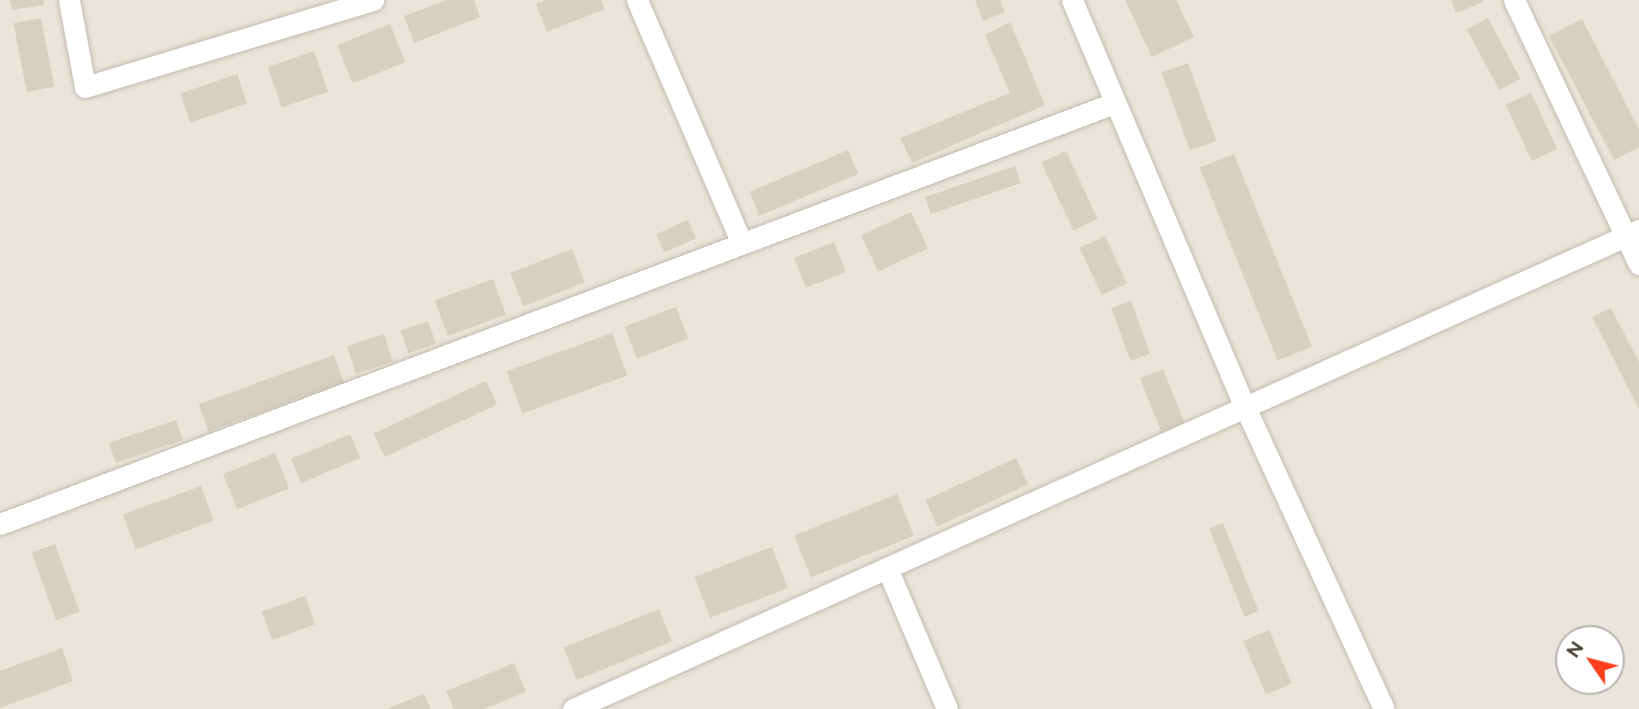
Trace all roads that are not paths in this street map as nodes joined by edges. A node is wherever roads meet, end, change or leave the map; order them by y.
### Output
1 (69, 0) edge
2 (373, 0) edge
3 (637, 0) edge
4 (1072, 0) edge
5 (1514, 0) edge
6 (1114, 103) junction
7 (1632, 233) edge
8 (741, 242) junction
9 (1639, 264) edge
10 (1245, 407) junction
11 (0, 524) edge
12 (887, 568) junction
13 (573, 709) edge
14 (947, 709) edge
15 (1384, 709) edge

1 - 2 street
3 - 8 street
4 - 6 street
5 - 7 street
6 - 8 street
6 - 10 street
7 - 9 street
7 - 10 street
8 - 11 street
10 - 12 street
10 - 15 street
12 - 13 street
12 - 14 street

